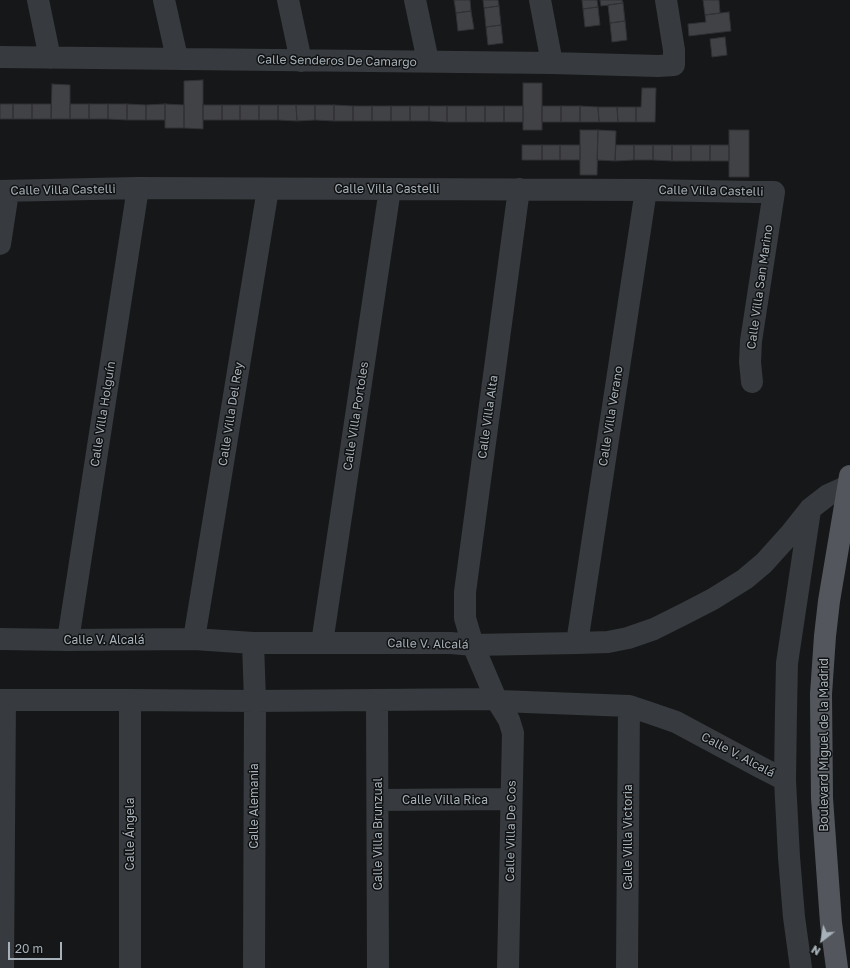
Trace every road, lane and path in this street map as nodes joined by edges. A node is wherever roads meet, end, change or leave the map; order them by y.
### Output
1 (38, 0) edge
2 (164, 0) edge
3 (288, 0) edge
4 (416, 0) edge
5 (540, 0) edge
6 (666, 0) edge
7 (0, 57) edge
8 (50, 58) junction
9 (177, 58) junction
10 (301, 61) junction
11 (428, 61) junction
12 (552, 62) junction
13 (138, 188) junction
14 (268, 189) junction
15 (390, 189) junction
16 (519, 189) junction
17 (646, 190) junction
18 (4, 192) edge
19 (774, 192) joint
20 (0, 244) edge
21 (752, 382) dead end
22 (849, 483) edge
23 (810, 509) junction
24 (0, 639) edge
25 (194, 639) junction
26 (68, 640) junction
27 (253, 643) junction
28 (322, 643) junction
29 (577, 643) junction
30 (473, 644) junction
31 (496, 699) junction
32 (2, 700) edge
33 (130, 700) junction
34 (377, 700) junction
35 (255, 701) junction
36 (629, 706) junction
37 (785, 780) junction
38 (511, 799) junction
39 (378, 800) junction
40 (3, 968) edge
41 (130, 968) edge
42 (254, 968) edge
43 (378, 968) edge
44 (508, 968) edge
45 (627, 968) edge
46 (800, 968) edge
47 (837, 968) edge

1 - 8 street
2 - 9 street
3 - 10 street
4 - 11 street
5 - 12 street
6 - 12 street, Calle Senderos De Camargo
7 - 8 street, Calle Senderos De Camargo
8 - 9 street, Calle Senderos De Camargo
9 - 10 street, Calle Senderos De Camargo
10 - 11 street, Calle Senderos De Camargo
11 - 12 street, Calle Senderos De Camargo
13 - 14 street, Calle Villa Castelli
13 - 18 street, Calle Villa Castelli
13 - 26 street, Calle Villa Holguín
14 - 15 street, Calle Villa Castelli
14 - 25 street, Calle Villa Del Rey
15 - 16 street, Calle Villa Castelli
15 - 28 street, Calle Villa Portoles
16 - 17 street, Calle Villa Castelli
16 - 30 street, Calle Villa Alta
17 - 19 street, Calle Villa Castelli
17 - 29 street, Calle Villa Verano
18 - 20 street
19 - 21 street, Calle Villa San Marino
22 - 23 street, Calle V. Alcalá
22 - 47 main road, Boulevard Miguel de la Madrid
23 - 29 street, Calle V. Alcalá
23 - 37 street
24 - 26 street, Calle V. Alcalá
25 - 26 street, Calle V. Alcalá
25 - 27 street, Calle V. Alcalá
27 - 28 street, Calle V. Alcalá
27 - 35 street, Calle Alemania
28 - 30 street, Calle V. Alcalá
29 - 30 street, Calle V. Alcalá
30 - 31 street, Calle Villa Alta
31 - 34 street, Calle V. Alcalá
31 - 36 street, Calle V. Alcalá
31 - 38 street, Calle Villa De Cos
32 - 33 street, Calle V. Alcalá
32 - 40 street
33 - 35 street, Calle V. Alcalá
33 - 41 street, Calle Ángela
34 - 35 street, Calle V. Alcalá
34 - 39 street, Calle Villa Brunzual
35 - 42 street, Calle Alemania
36 - 37 street, Calle V. Alcalá
36 - 45 street, Calle Villa Victoria
37 - 46 street
38 - 39 street, Calle Villa Rica
38 - 44 street, Calle Villa De Cos
39 - 43 street, Calle Villa Brunzual

